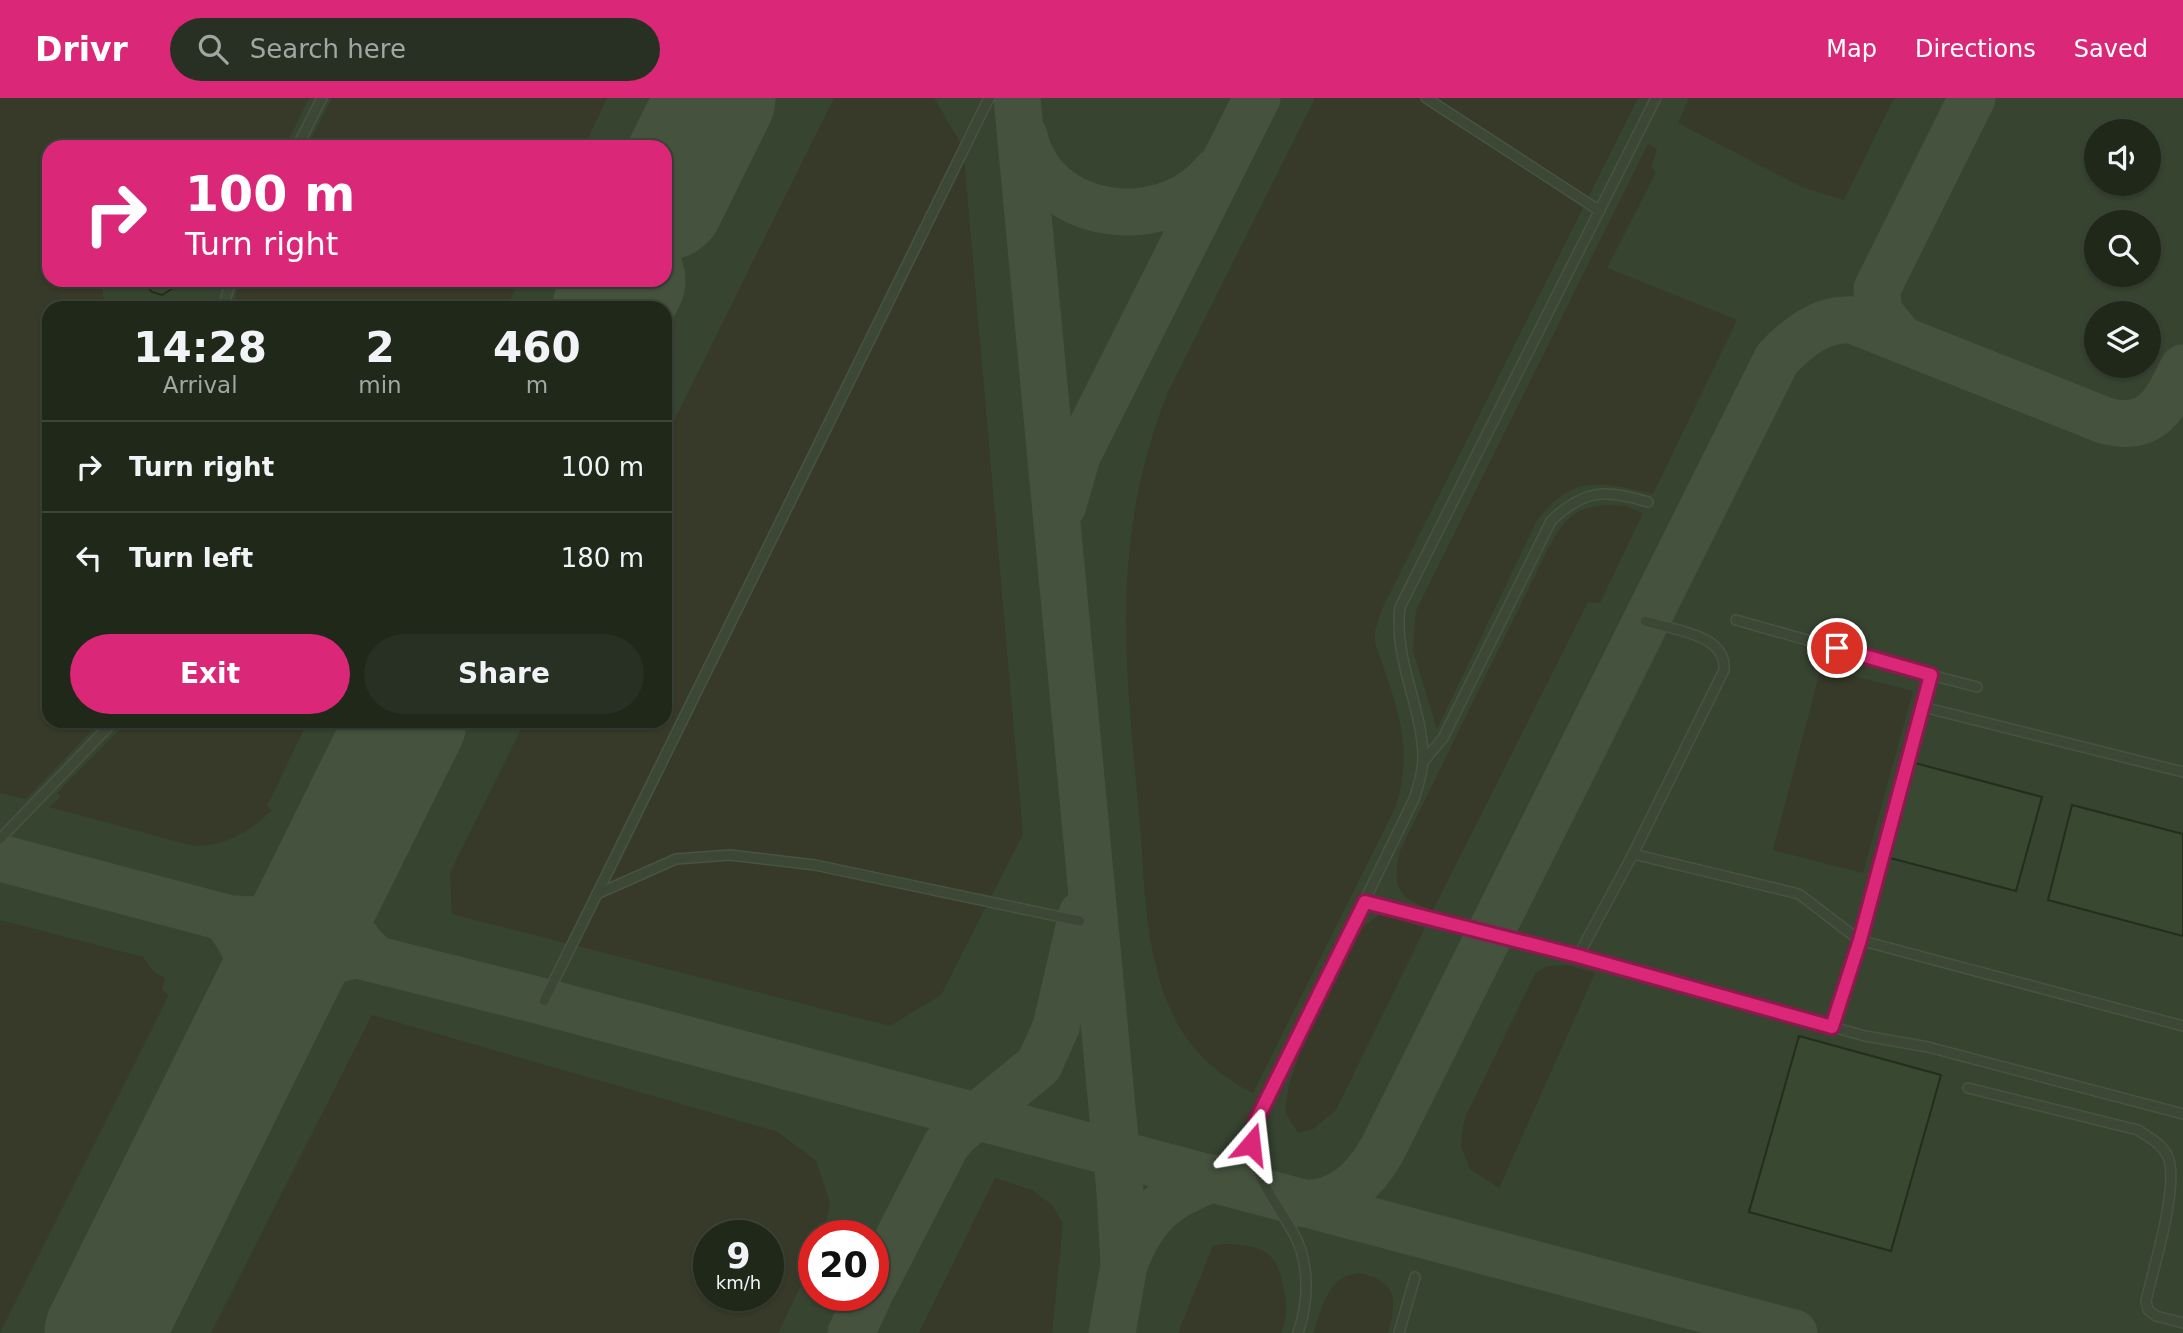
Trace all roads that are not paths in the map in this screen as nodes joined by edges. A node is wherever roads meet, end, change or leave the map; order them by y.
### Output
1 (323, 98) edge
2 (989, 98) edge
3 (1426, 98) edge
4 (1656, 98) edge
5 (302, 140) edge
6 (1600, 211) junction
7 (1648, 502) dead end
8 (1736, 620) dead end
9 (1645, 621) dead end
10 (1931, 675) junction
11 (1977, 687) dead end
12 (1923, 707) junction
13 (107, 728) edge
14 (1423, 762) junction
15 (2183, 772) edge
16 (0, 839) edge
17 (1633, 854) junction
18 (597, 894) junction
19 (1365, 902) junction
20 (1080, 921) dead end
21 (1860, 940) junction
22 (1578, 956) junction
23 (544, 1002) dead end
24 (2183, 1026) edge
25 (1832, 1027) junction
26 (1968, 1088) dead end
27 (2183, 1114) edge
28 (1415, 1277) dead end
29 (2183, 1323) edge
30 (1298, 1333) edge
31 (1399, 1333) edge

1 - 5 lane
2 - 18 lane
3 - 6 lane
4 - 6 lane
6 - 14 lane
7 - 14 lane
8 - 10 lane
9 - 17 lane
10 - 11 lane
10 - 12 lane
12 - 15 lane
12 - 21 lane
13 - 16 lane
14 - 19 lane
17 - 21 lane
17 - 22 lane
18 - 20 lane
18 - 23 lane
19 - 22 lane
19 - 30 lane
21 - 24 lane
21 - 25 lane
22 - 25 lane
25 - 27 lane
26 - 29 lane
28 - 31 lane

